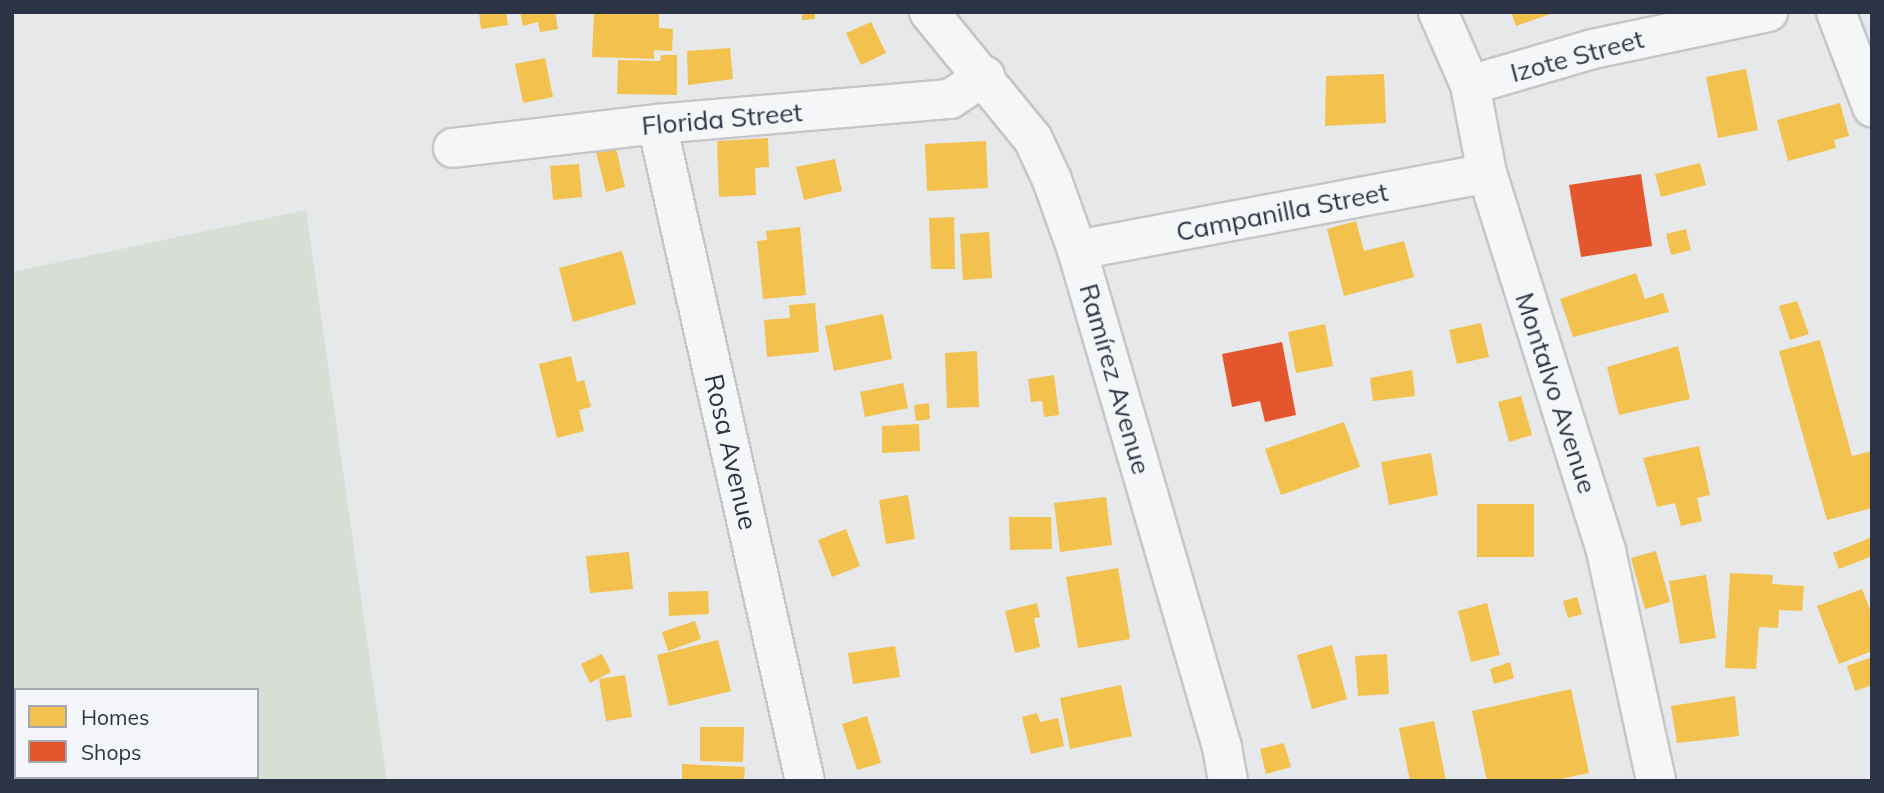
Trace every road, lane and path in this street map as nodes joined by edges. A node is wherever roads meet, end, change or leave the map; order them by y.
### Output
1 (929, 12) edge
2 (1438, 12) edge
3 (1768, 12) edge
4 (1836, 12) edge
5 (985, 76) junction
6 (1470, 85) junction
7 (1872, 107) edge
8 (656, 124) junction
9 (453, 148) dead end
10 (1487, 173) junction
11 (1077, 250) junction
12 (805, 781) edge
13 (1228, 781) edge
14 (1656, 781) edge

1 - 5 street, Ramírez Avenue
2 - 6 street, Montalvo Avenue
3 - 6 street, Izote Street
4 - 7 street
5 - 8 street, Florida Street
5 - 11 street, Ramírez Avenue
6 - 10 street, Montalvo Avenue
8 - 9 street, Florida Street
8 - 12 street, Rosa Avenue
10 - 11 street, Campanilla Street
10 - 14 street, Montalvo Avenue
11 - 13 street, Ramírez Avenue

